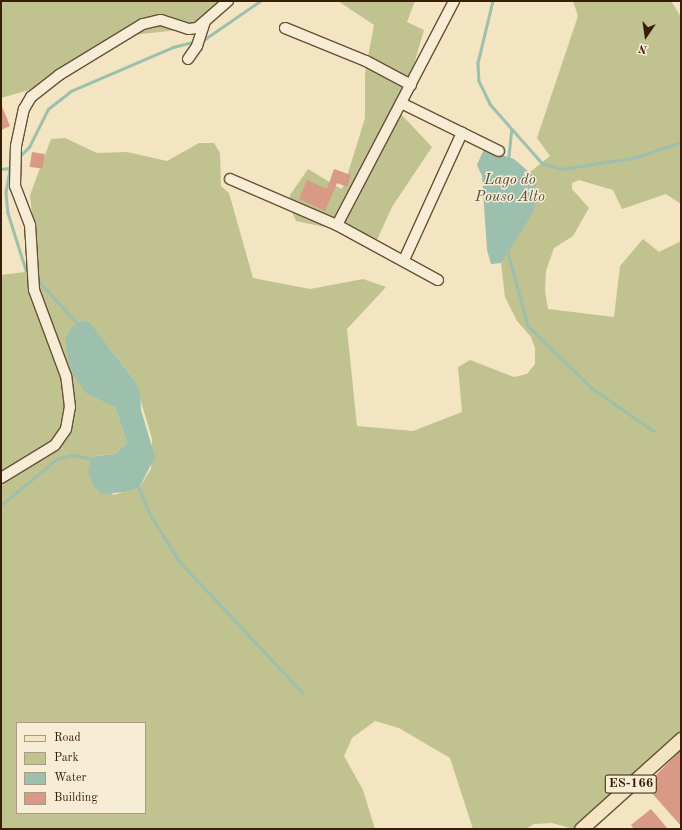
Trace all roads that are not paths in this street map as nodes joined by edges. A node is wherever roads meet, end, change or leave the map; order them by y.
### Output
1 (228, 1) edge
2 (454, 1) edge
3 (205, 22) junction
4 (285, 28) dead end
5 (188, 59) dead end
6 (411, 85) junction
7 (401, 104) junction
8 (462, 133) junction
9 (499, 151) dead end
10 (230, 179) dead end
11 (337, 225) junction
12 (404, 260) junction
13 (438, 280) dead end
14 (1, 478) edge
15 (681, 739) edge
16 (581, 829) edge

1 - 3 street
2 - 6 street
3 - 5 street
3 - 14 street
4 - 6 street
6 - 7 street
7 - 8 street
7 - 11 street
8 - 9 street
8 - 12 street
10 - 11 street
11 - 12 street
12 - 13 street
15 - 16 main road, ES-166

